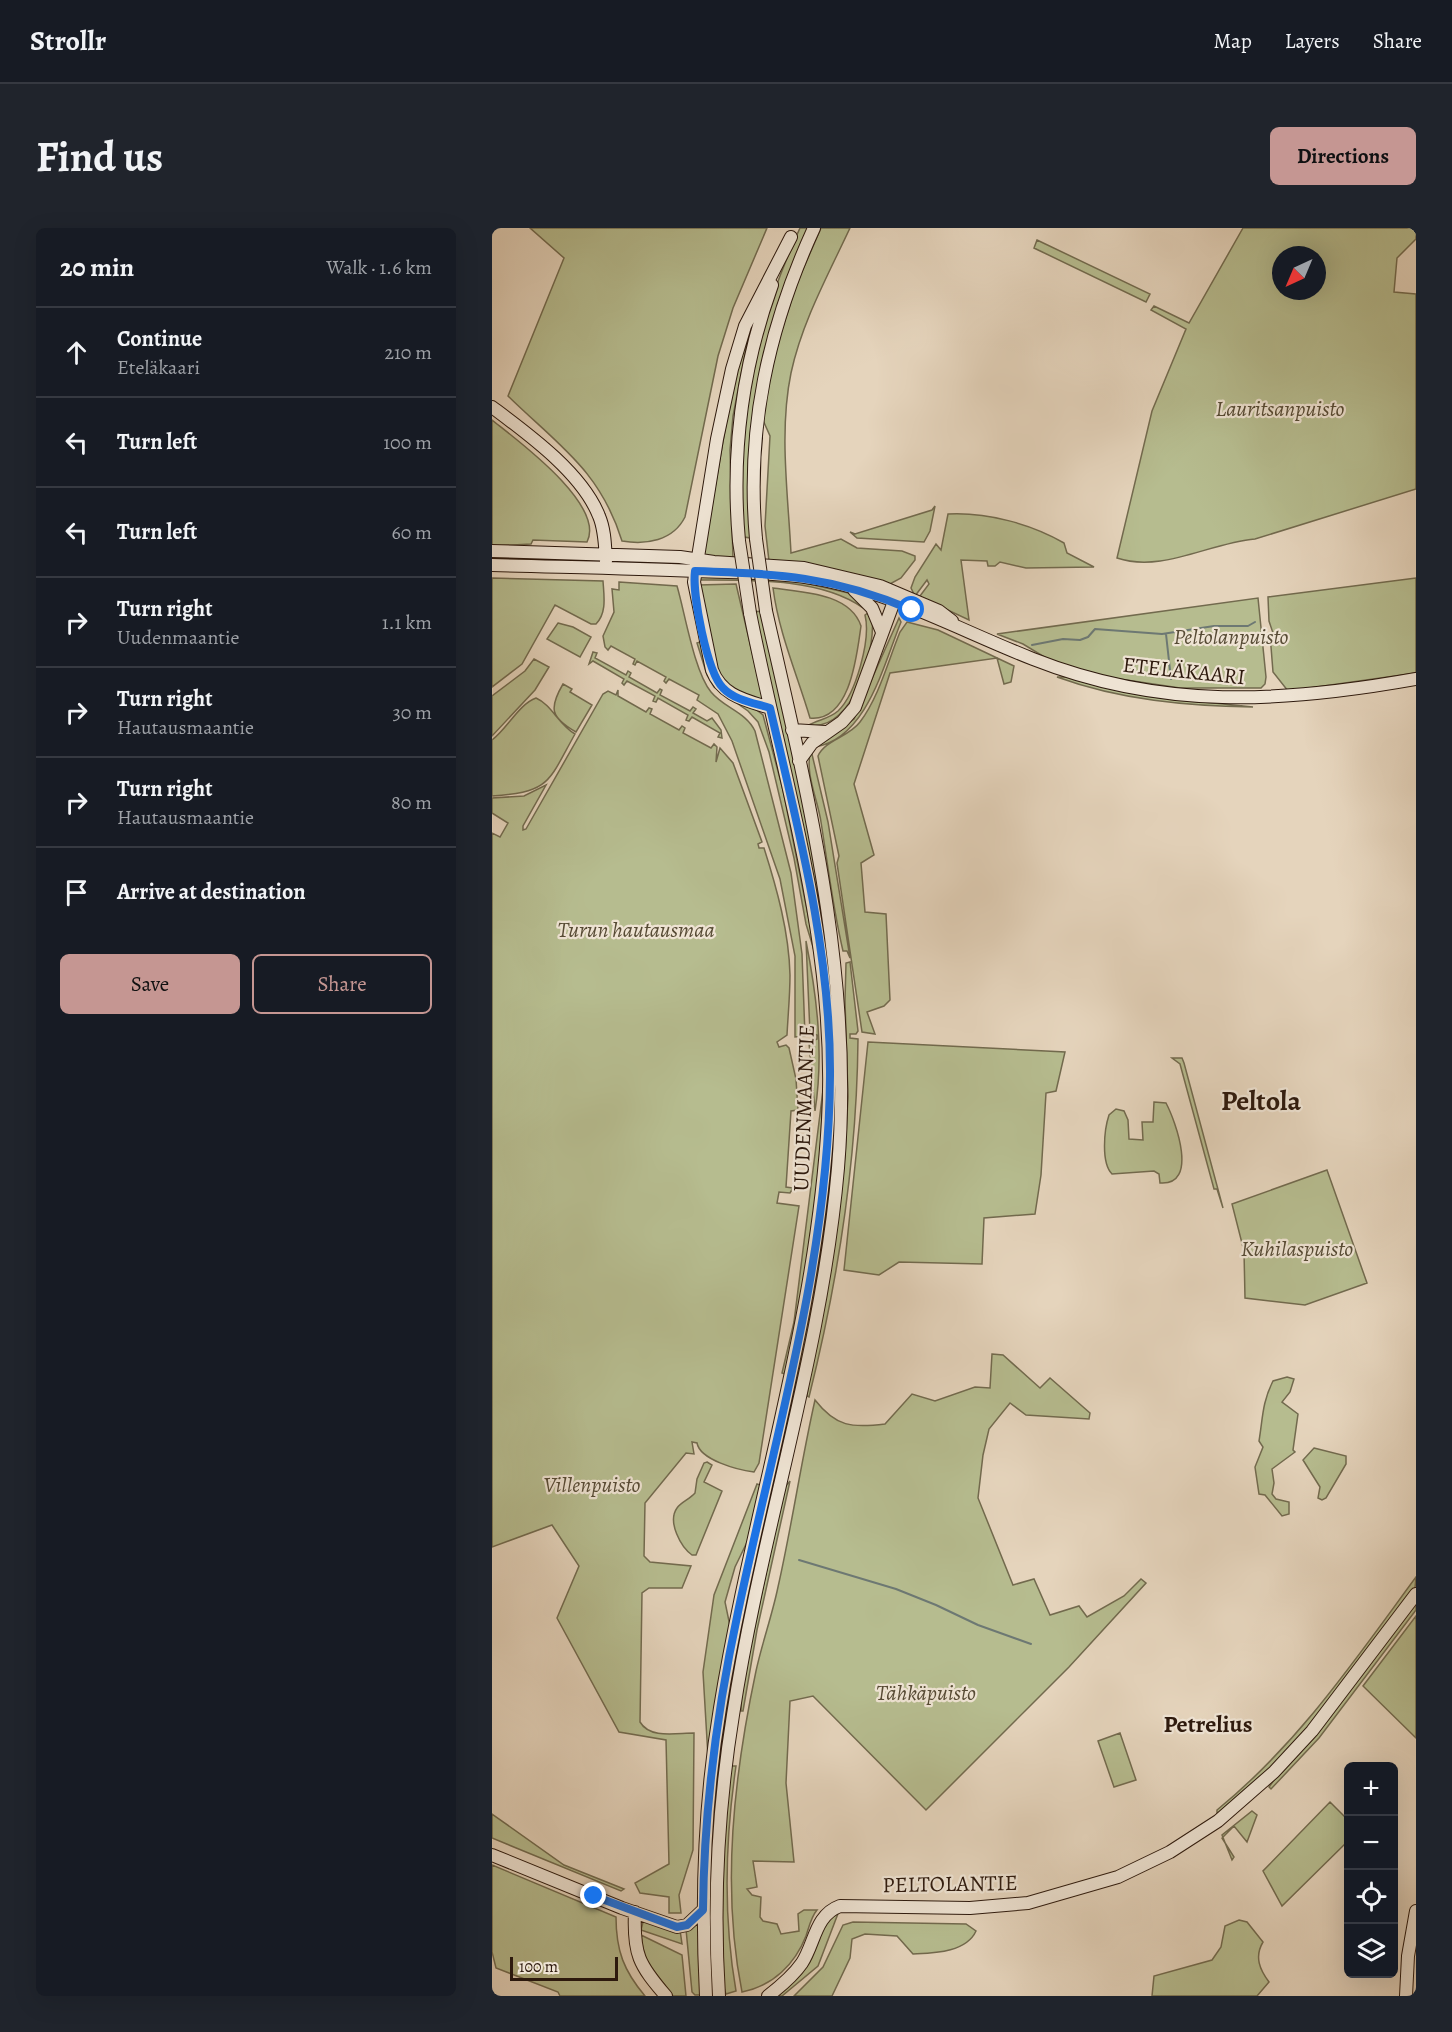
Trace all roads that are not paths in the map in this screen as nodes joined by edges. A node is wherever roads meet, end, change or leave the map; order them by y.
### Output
1 (814, 228) edge
2 (794, 233) edge
3 (492, 407) edge
4 (698, 544) junction
5 (492, 551) edge
6 (605, 554) junction
7 (680, 557) junction
8 (492, 565) edge
9 (696, 566) junction
10 (606, 568) junction
11 (851, 587) junction
12 (895, 597) junction
13 (882, 632) junction
14 (1416, 679) edge
15 (770, 708) junction
16 (792, 730) junction
17 (825, 732) junction
18 (799, 761) junction
19 (1416, 1594) edge
20 (492, 1855) edge
21 (703, 1910) junction
22 (1416, 1911) edge
23 (635, 1912) junction
24 (666, 1996) edge
25 (706, 1996) edge
26 (719, 1996) edge
27 (768, 1996) edge
28 (1406, 1996) edge

1 - 16 main road, UUDENMAANTIE, bridge
2 - 4 main road
2 - 15 main road, UUDENMAANTIE, bridge
3 - 6 main road
4 - 7 main road
4 - 9 main road
5 - 6 main road
6 - 7 main road
6 - 10 main road
7 - 9 main road
8 - 10 main road
9 - 10 main road
9 - 11 main road, ETELÄKAARI
9 - 12 main road, ETELÄKAARI
9 - 15 main road
11 - 12 main road, ETELÄKAARI
11 - 13 main road
12 - 13 main road
12 - 14 main road, ETELÄKAARI
13 - 17 main road
15 - 21 main road, UUDENMAANTIE
16 - 17 main road
16 - 18 main road, UUDENMAANTIE
17 - 18 main road
18 - 26 main road, UUDENMAANTIE
19 - 27 main road, PELTOLANTIE
20 - 23 main road
21 - 23 main road
21 - 25 main road, UUDENMAANTIE
22 - 28 main road
23 - 24 main road

